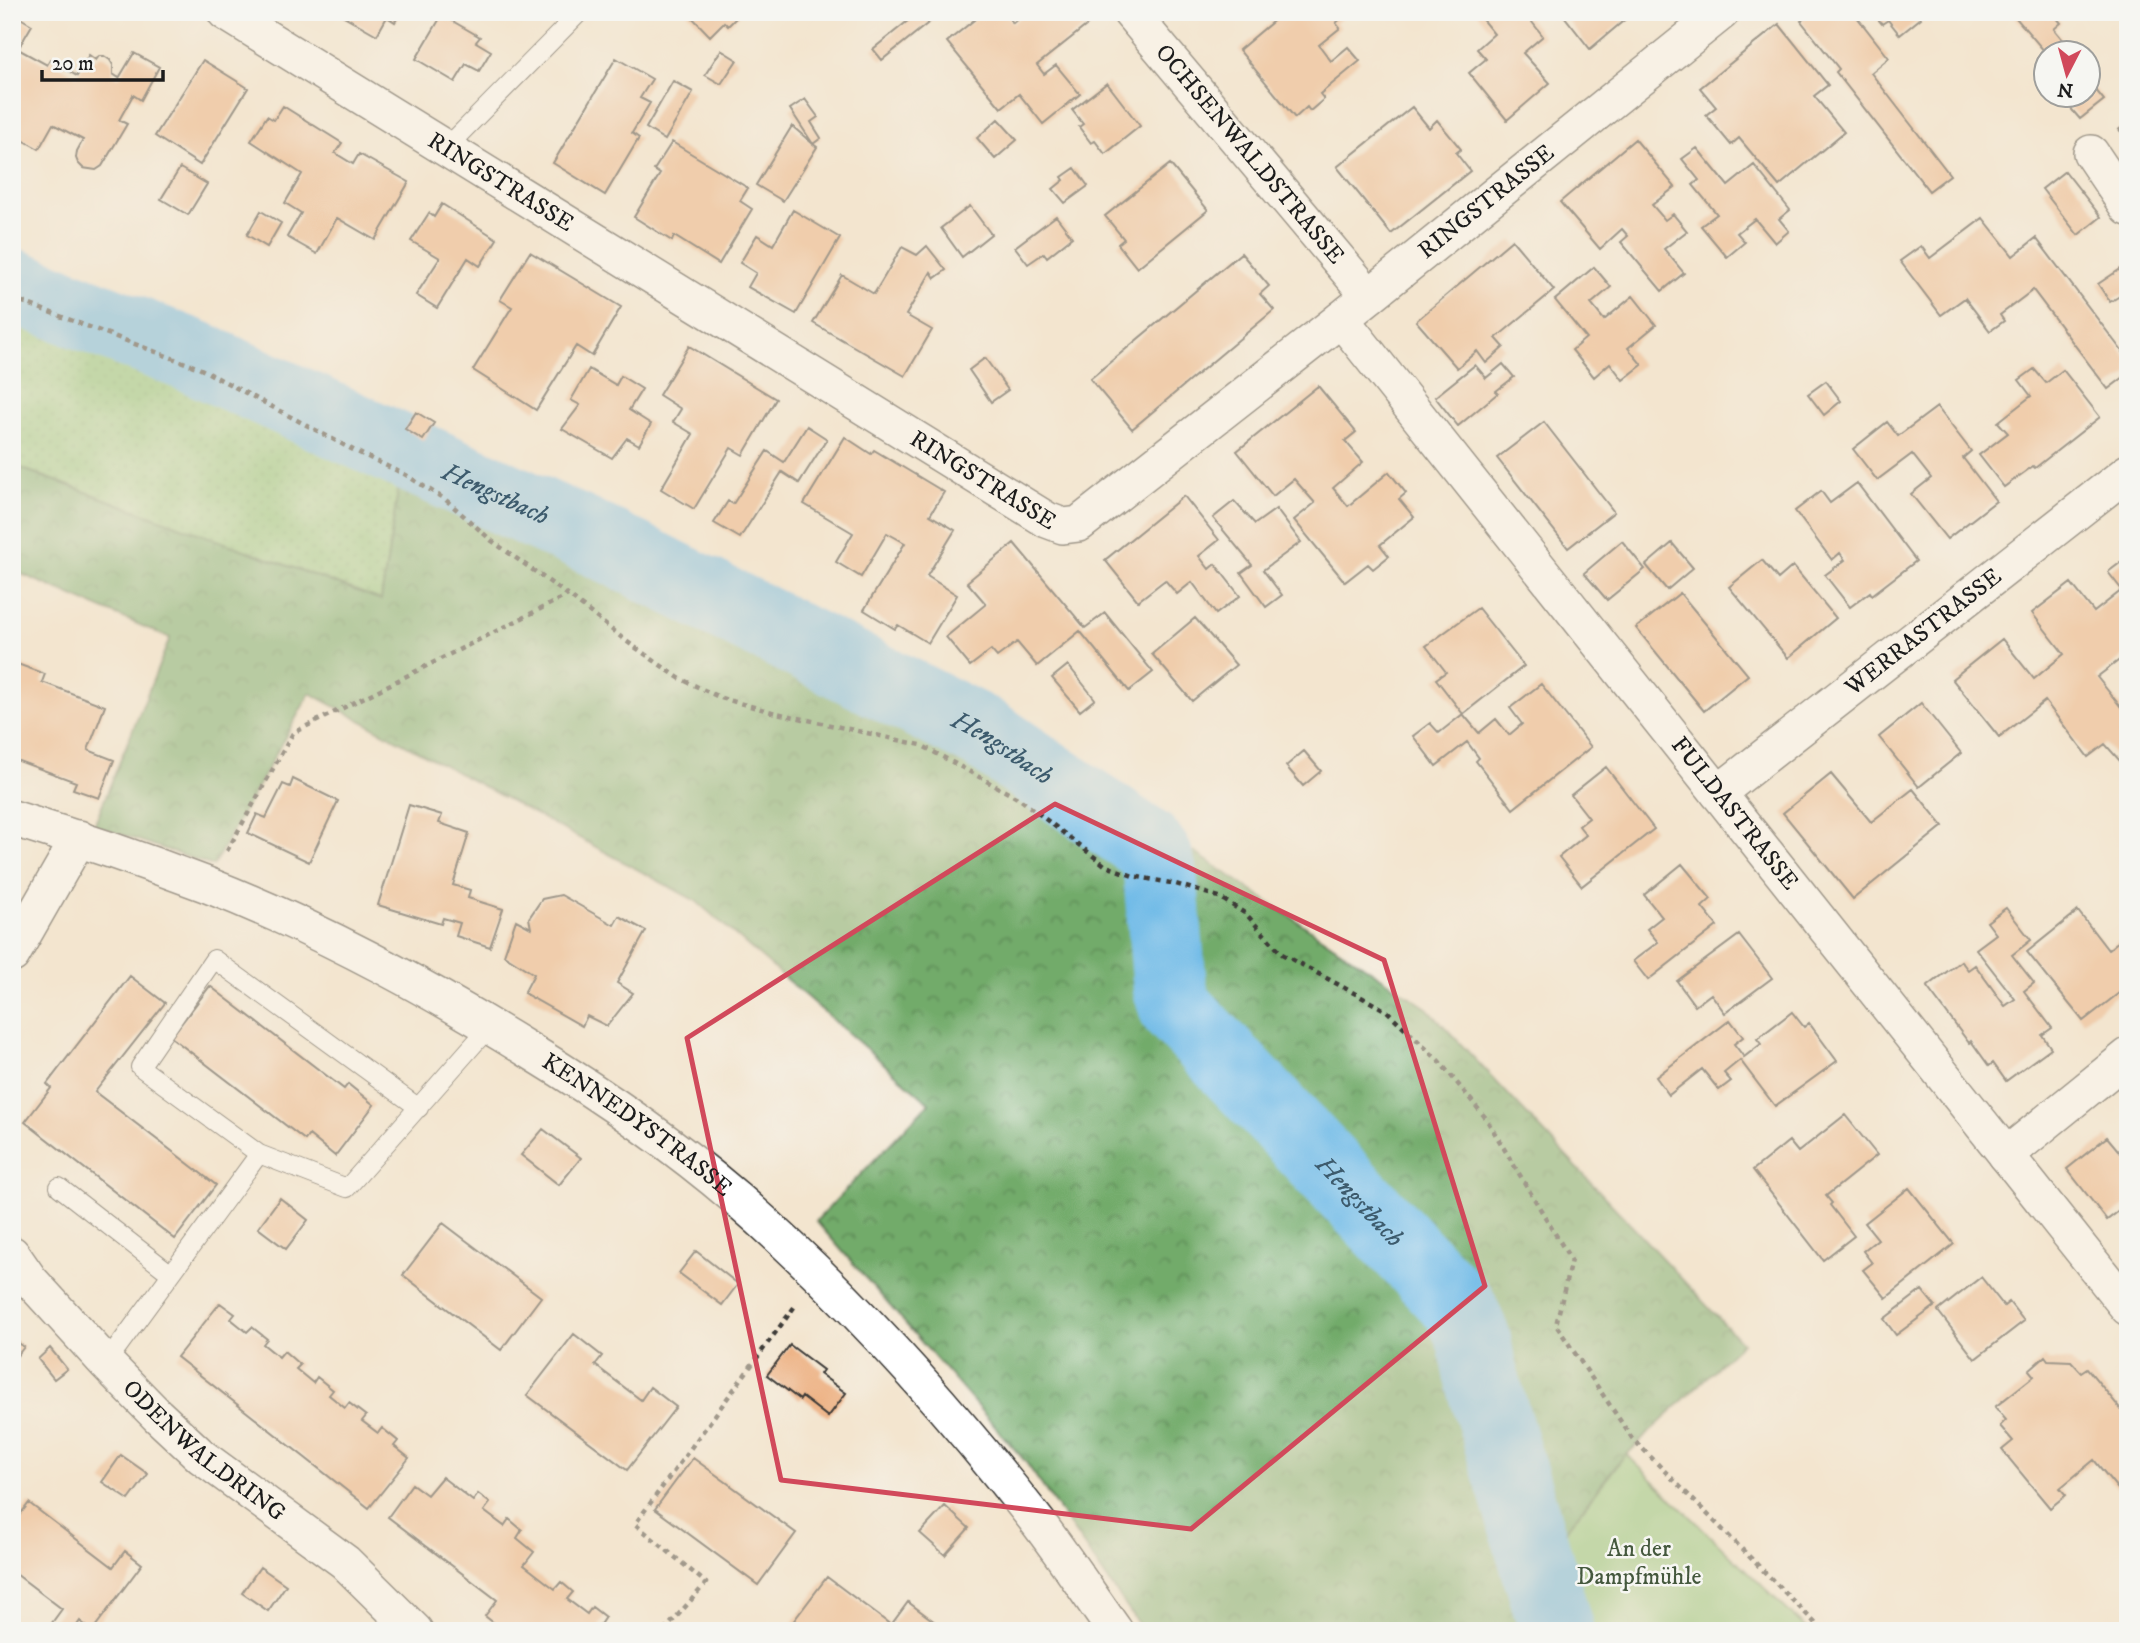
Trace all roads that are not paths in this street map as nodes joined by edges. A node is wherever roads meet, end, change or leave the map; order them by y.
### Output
1 (225, 12) edge
2 (580, 12) edge
3 (1130, 12) edge
4 (1723, 12) edge
5 (445, 149) junction
6 (2091, 153) dead end
7 (2128, 208) edge
8 (1369, 296) junction
9 (1341, 320) junction
10 (2128, 472) edge
11 (1718, 793) junction
12 (12, 818) edge
13 (79, 838) junction
14 (12, 955) edge
15 (490, 1026) junction
16 (2128, 1056) edge
17 (419, 1108) junction
18 (259, 1154) junction
19 (2006, 1155) junction
20 (60, 1187) dead end
21 (12, 1254) edge
22 (171, 1274) junction
23 (2128, 1308) edge
24 (106, 1363) junction
25 (415, 1631) edge
26 (1115, 1631) edge

1 - 5 street, RINGSTRASSE
2 - 5 lane
3 - 8 street, OCHSENWALDSTRASSE
4 - 8 street, RINGSTRASSE
5 - 9 street, RINGSTRASSE
6 - 7 street
8 - 9 street, RINGSTRASSE
9 - 11 street, FULDASTRASSE
10 - 11 street, WERRASTRASSE
11 - 19 street, FULDASTRASSE
12 - 13 street, KENNEDYSTRASSE
13 - 14 street
13 - 15 street, KENNEDYSTRASSE
15 - 17 lane
15 - 26 street, KENNEDYSTRASSE
16 - 19 street
17 - 18 lane
17 - 18 lane
18 - 22 lane
19 - 23 street, FULDASTRASSE
20 - 22 lane
21 - 24 street, ODENWALDRING
22 - 24 lane
24 - 25 street, ODENWALDRING

